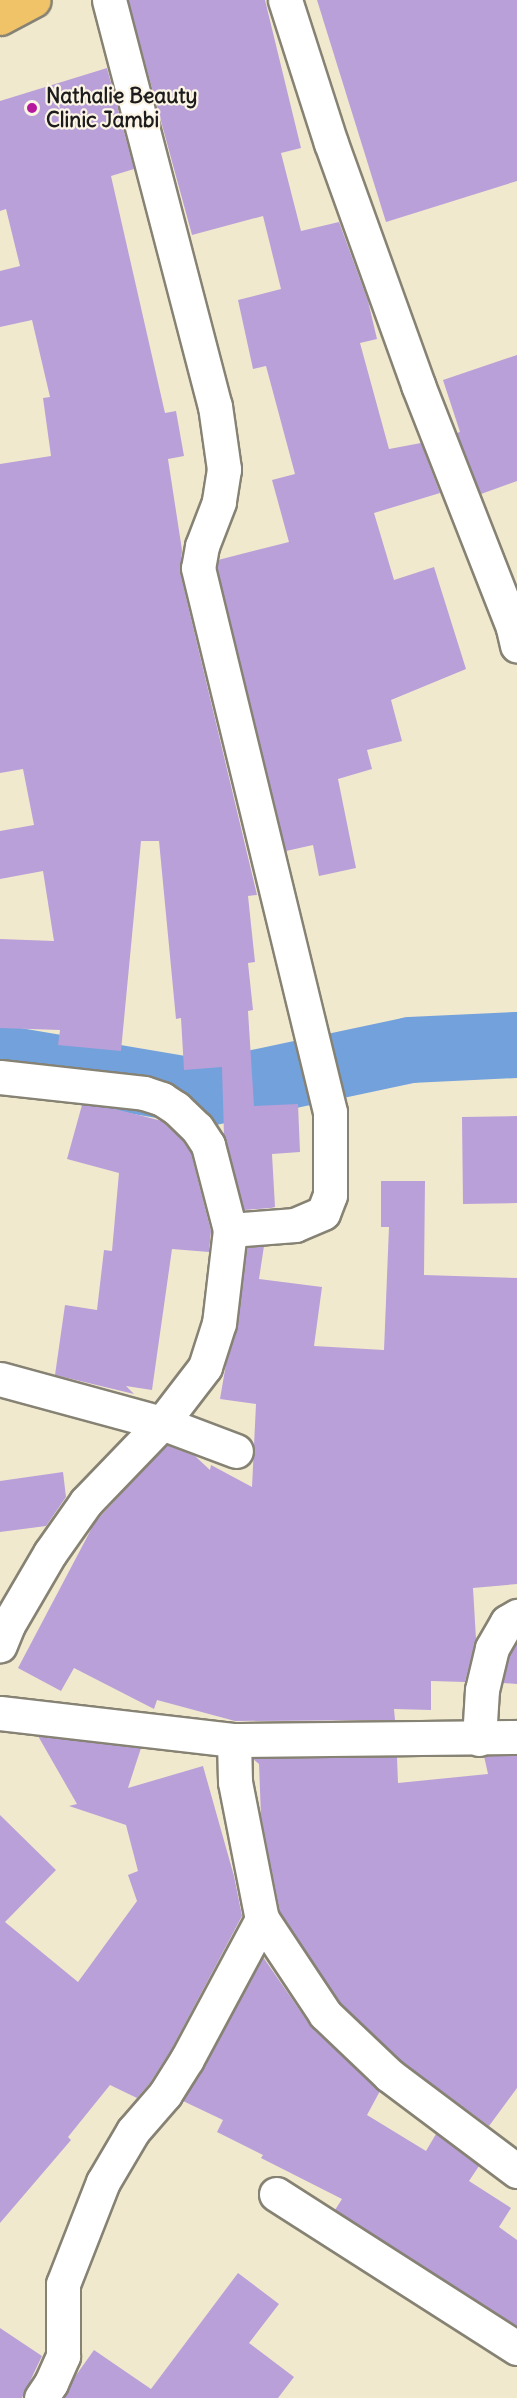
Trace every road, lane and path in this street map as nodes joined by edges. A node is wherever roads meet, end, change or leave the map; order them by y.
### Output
1 (34, 0) edge
2 (109, 0) edge
3 (285, 0) edge
4 (0, 18) edge
5 (516, 633) edge
6 (0, 1077) edge
7 (230, 1230) junction
8 (0, 1379) edge
9 (162, 1423) junction
10 (236, 1451) dead end
11 (517, 1616) edge
12 (0, 1645) edge
13 (0, 1713) edge
14 (517, 1737) edge
15 (479, 1738) junction
16 (234, 1740) junction
17 (262, 1919) junction
18 (513, 2159) edge
19 (276, 2194) dead end
20 (517, 2348) edge
21 (41, 2398) edge

1 - 4 highway
2 - 7 street
3 - 5 street
6 - 7 street
7 - 9 street
8 - 9 street
9 - 10 street
9 - 12 street
11 - 15 street
13 - 16 street
14 - 15 street
15 - 16 street
16 - 17 street
17 - 18 street
17 - 21 street
19 - 20 street

